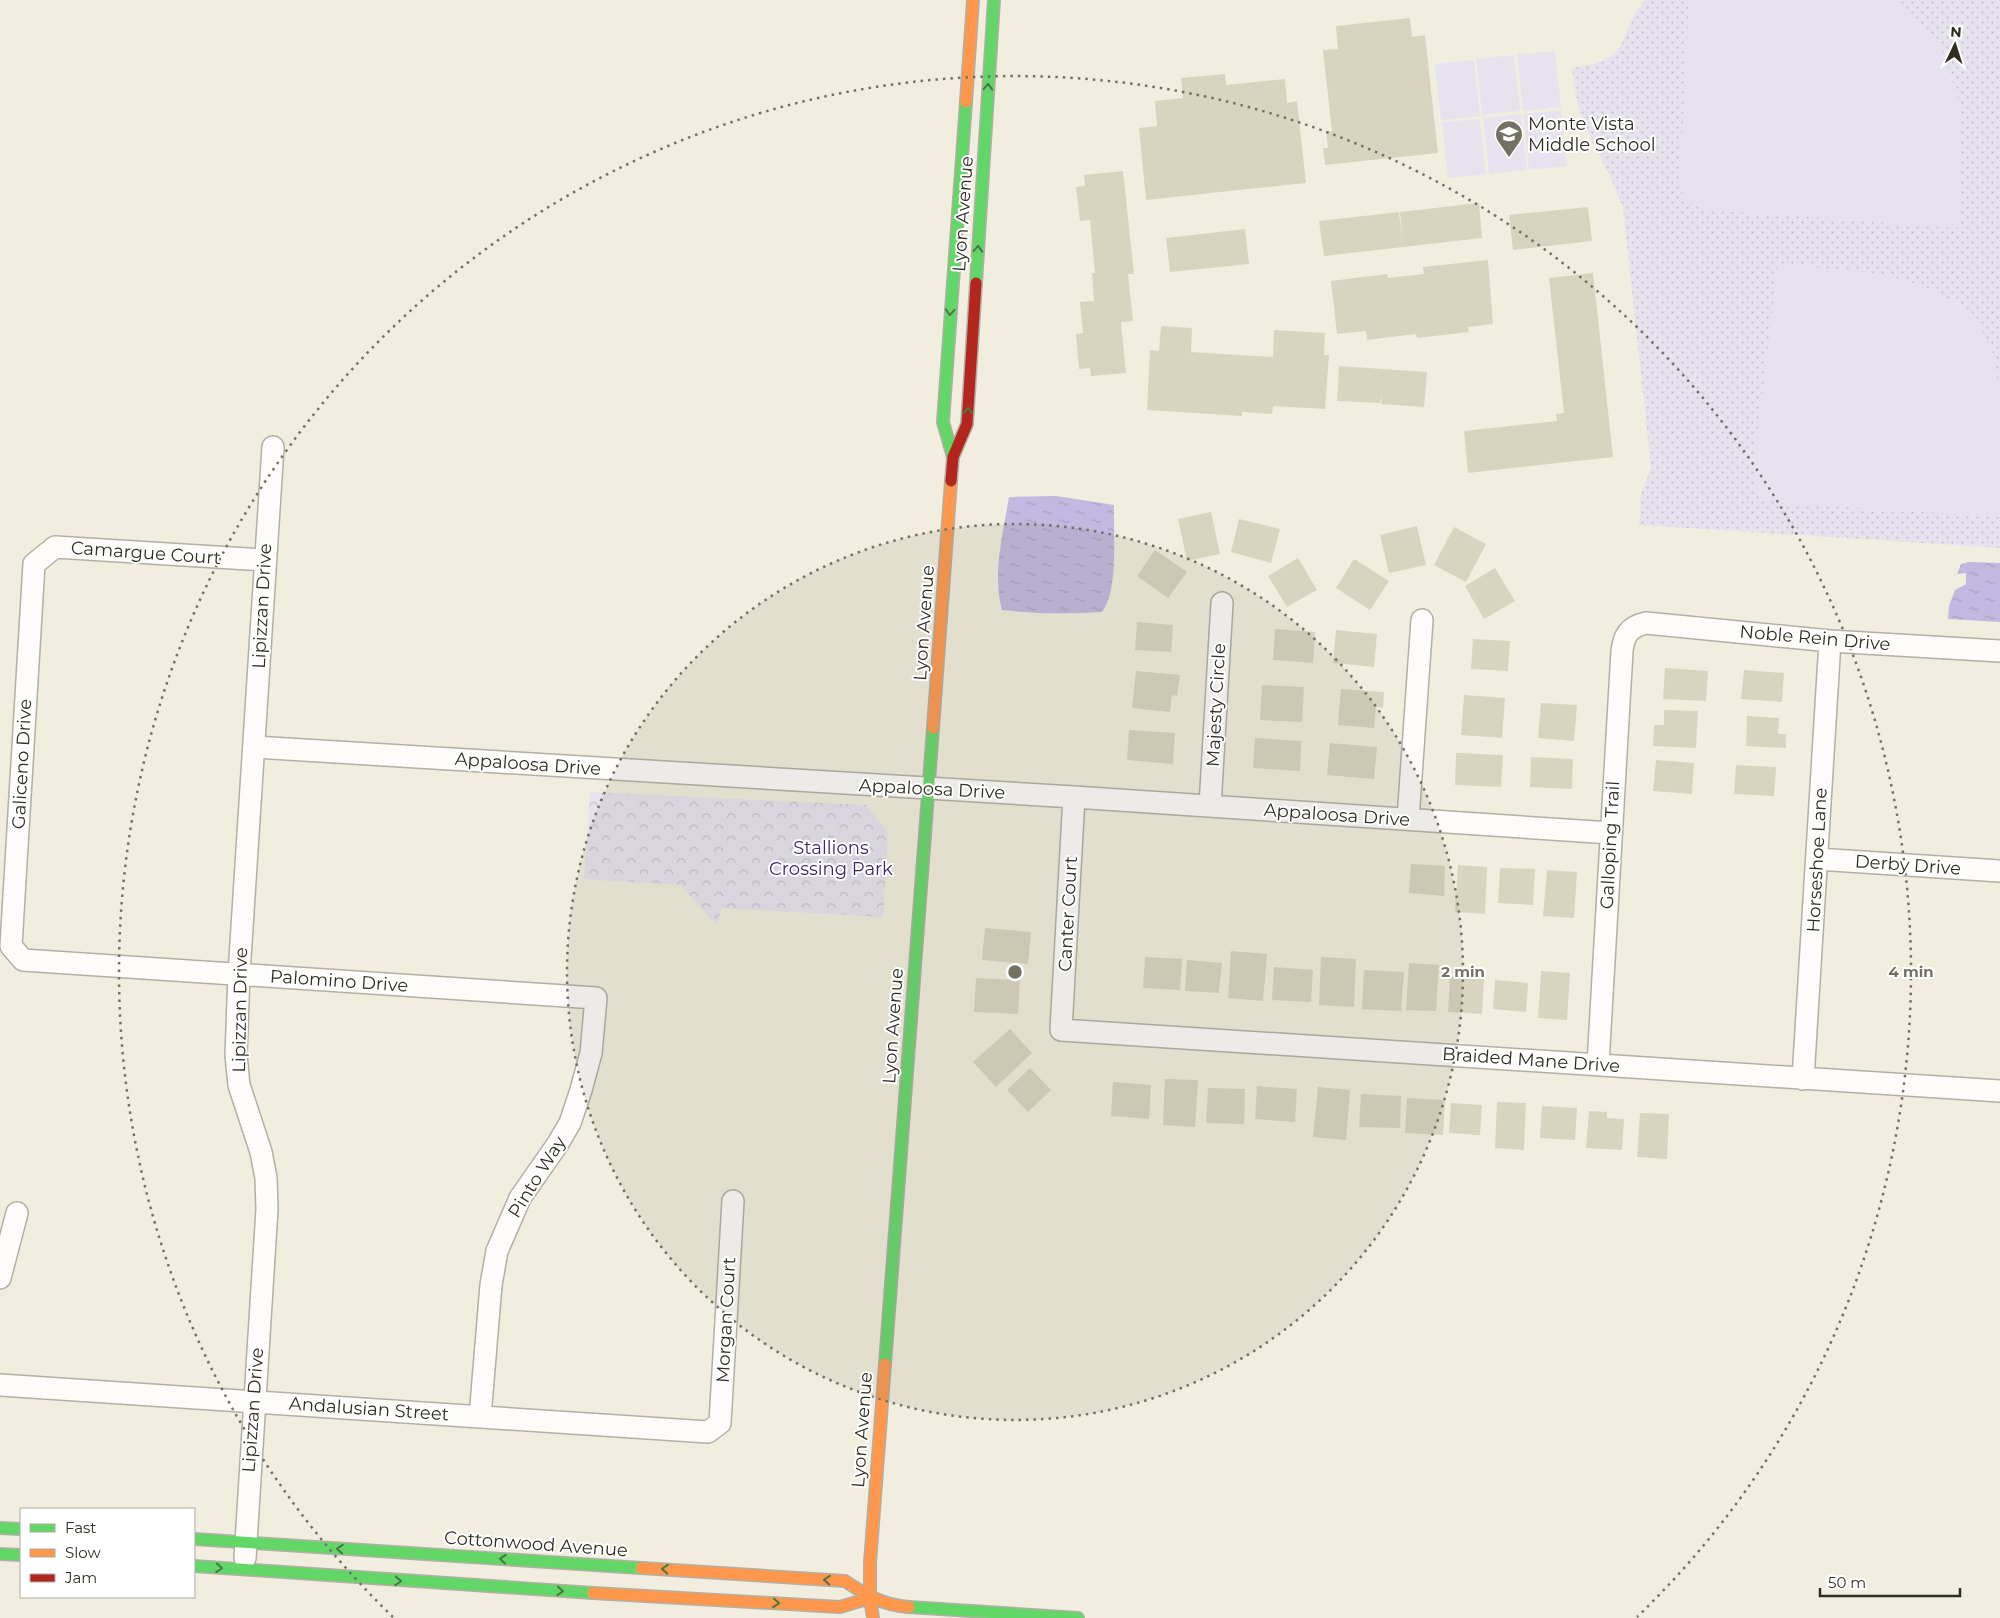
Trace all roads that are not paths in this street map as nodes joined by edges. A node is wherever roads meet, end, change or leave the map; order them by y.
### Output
1 (972, 0) edge
2 (994, 0) edge
3 (273, 447) dead end
4 (953, 457) junction
5 (265, 560) junction
6 (34, 564) joint
7 (1222, 603) dead end
8 (1422, 620) dead end
9 (1632, 629) joint
10 (1830, 641) junction
11 (2000, 652) edge
12 (254, 747) junction
13 (929, 789) junction
14 (1074, 797) junction
15 (1210, 806) junction
16 (1408, 819) junction
17 (1610, 834) junction
18 (1817, 859) junction
19 (2000, 871) edge
20 (22, 960) joint
21 (239, 974) junction
22 (596, 998) joint
23 (1061, 1030) joint
24 (1598, 1064) junction
25 (1803, 1078) junction
26 (2000, 1091) edge
27 (733, 1201) dead end
28 (17, 1214) dead end
29 (0, 1278) edge
30 (0, 1385) edge
31 (254, 1402) junction
32 (480, 1417) junction
33 (708, 1432) joint
34 (0, 1528) edge
35 (20, 1529) edge
36 (195, 1539) edge
37 (245, 1542) junction
38 (0, 1554) edge
39 (20, 1555) edge
40 (195, 1566) edge
41 (244, 1570) junction
42 (870, 1598) junction
43 (874, 1618) edge
44 (1078, 1618) edge

1 -> 4 street, Lyon Avenue
4 -> 2 street, Lyon Avenue
3 - 5 street, Lipizzan Drive
4 - 13 street, Lyon Avenue
5 - 6 street, Camargue Court
5 - 12 street, Lipizzan Drive
6 - 20 street, Galiceno Drive
7 - 15 street, Majesty Circle
8 - 16 street
9 - 10 street, Noble Rein Drive
9 - 17 street, Galloping Trail
10 - 11 street, Noble Rein Drive
10 - 18 street, Horseshoe Lane
12 - 13 street, Appaloosa Drive
12 - 21 street, Lipizzan Drive
13 - 14 street, Appaloosa Drive
13 - 42 street, Lyon Avenue
14 - 15 street, Appaloosa Drive
14 - 23 street, Canter Court
15 - 16 street, Appaloosa Drive
16 - 17 street, Appaloosa Drive
17 - 24 street, Galloping Trail
18 - 19 street, Derby Drive
18 - 25 street, Horseshoe Lane
20 - 21 street, Palomino Drive
21 - 22 street, Palomino Drive
21 - 31 street, Lipizzan Drive
22 - 32 street, Pinto Way
23 - 24 street, Braided Mane Drive
24 - 25 street, Braided Mane Drive
25 - 26 street, Braided Mane Drive
27 - 33 street, Morgan Court
28 - 29 street
30 - 31 street, Andalusian Street
31 - 32 street, Andalusian Street
31 - 37 street, Lipizzan Drive
32 - 33 street, Andalusian Street
34 - 35 street
36 - 37 street, Cottonwood Avenue
37 - 41 street, Lipizzan Drive
42 -> 37 street, Cottonwood Avenue
38 - 39 street
40 -> 41 street
41 -> 42 street
42 - 43 street, Lyon Avenue
42 - 44 street, Cottonwood Avenue

